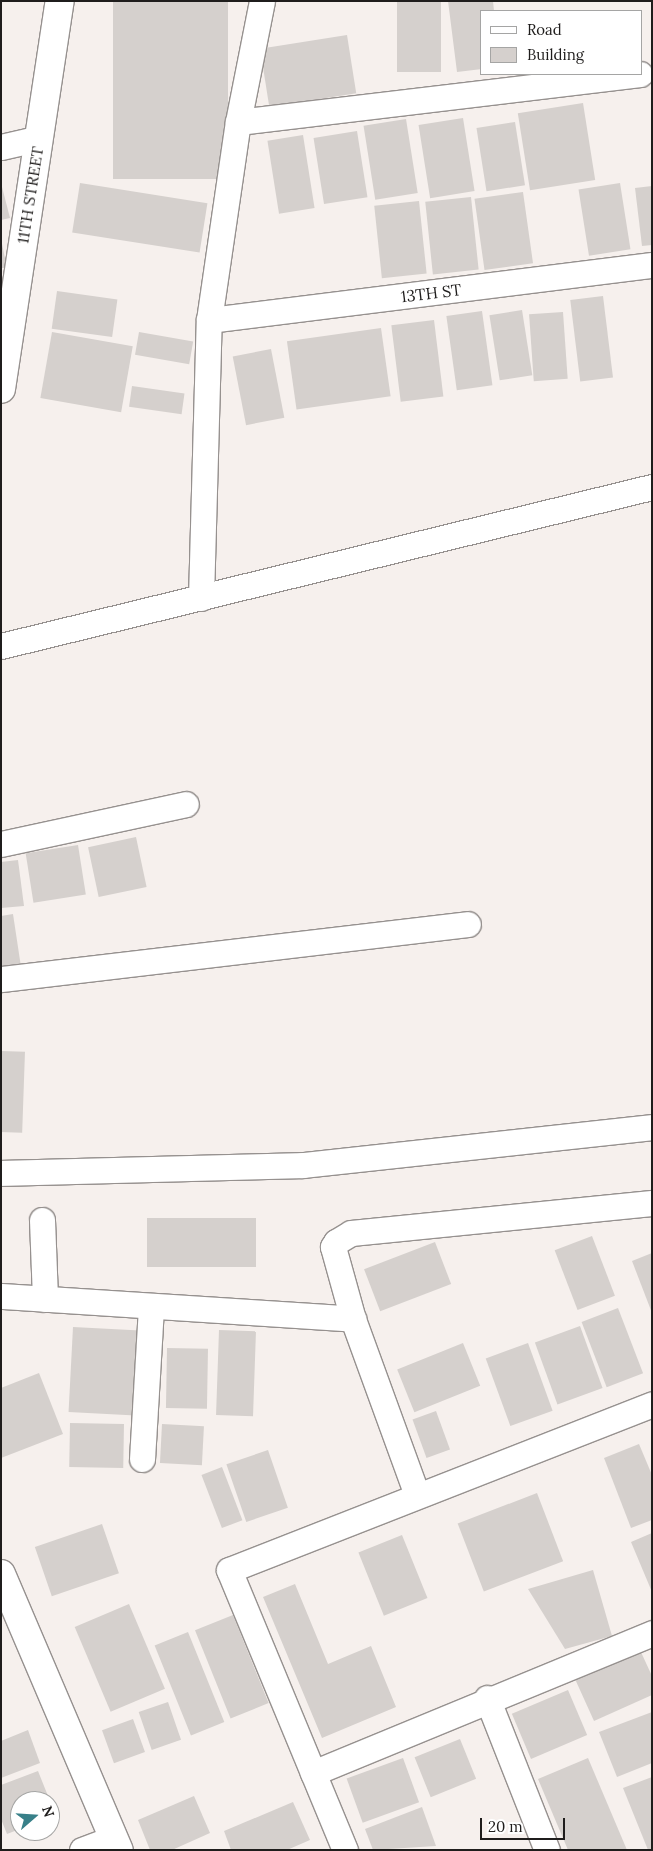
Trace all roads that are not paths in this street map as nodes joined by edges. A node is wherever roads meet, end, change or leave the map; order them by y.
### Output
1 (60, 1) edge
2 (262, 1) edge
3 (633, 75) edge
4 (238, 122) junction
5 (39, 138) junction
6 (1, 147) edge
7 (652, 265) edge
8 (210, 320) junction
9 (1, 389) edge
10 (652, 486) edge
11 (201, 598) junction
12 (1, 646) edge
13 (186, 804) dead end
14 (1, 844) edge
15 (468, 924) dead end
16 (1, 979) edge
17 (652, 1127) edge
18 (1, 1173) edge
19 (652, 1203) edge
20 (42, 1220) dead end
21 (1, 1296) edge
22 (45, 1299) junction
23 (151, 1308) junction
24 (353, 1319) junction
25 (652, 1404) edge
26 (142, 1459) dead end
27 (417, 1495) junction
28 (1, 1574) edge
29 (651, 1634) edge
30 (487, 1698) junction
31 (313, 1773) junction
32 (116, 1844) edge
33 (82, 1850) edge
34 (345, 1850) edge
35 (547, 1850) edge

1 - 5 street, 11TH STREET
2 - 4 street
3 - 4 street
4 - 8 street
5 - 6 street
5 - 9 street, 11TH STREET
7 - 8 street, 13TH ST
8 - 11 street
10 - 11 street
11 - 12 street
13 - 14 street
15 - 16 street
17 - 18 street
19 - 24 street
20 - 22 street
21 - 22 street
22 - 23 street
23 - 24 street
23 - 26 street
24 - 27 street
25 - 27 street
27 - 31 street
28 - 32 street
29 - 30 street
30 - 31 street
30 - 35 street
31 - 34 street
32 - 33 street

